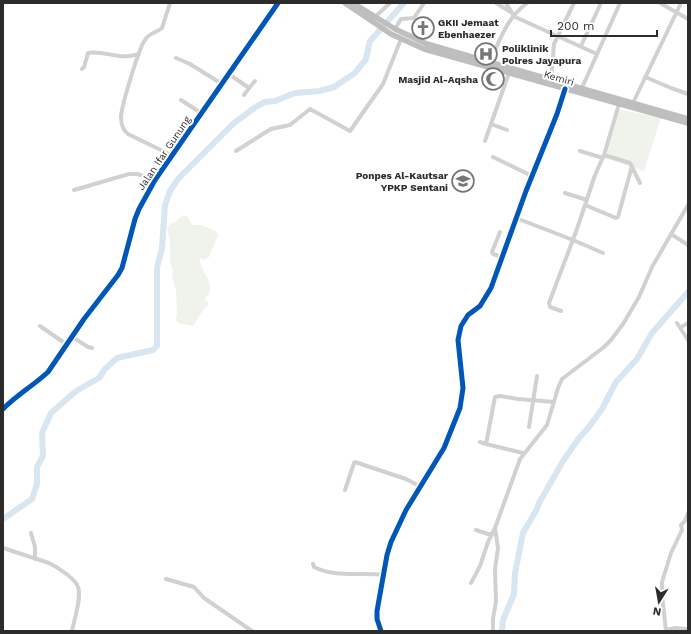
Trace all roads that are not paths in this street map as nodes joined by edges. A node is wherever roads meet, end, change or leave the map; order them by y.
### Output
1 (170, 3) edge
2 (278, 3) edge
3 (345, 3) edge
4 (353, 3) edge
5 (390, 3) edge
6 (424, 3) edge
7 (496, 3) edge
8 (506, 3) edge
9 (527, 3) edge
10 (574, 3) edge
11 (601, 3) edge
12 (620, 3) edge
13 (660, 3) edge
14 (681, 3) edge
15 (677, 12) junction
16 (513, 14) junction
17 (376, 19) junction
18 (688, 19) edge
19 (393, 30) junction
20 (558, 36) junction
21 (401, 39) junction
22 (581, 46) junction
23 (426, 47) junction
24 (139, 54) junction
25 (597, 54) junction
26 (176, 58) dead end
27 (488, 64) junction
28 (82, 69) dead end
29 (509, 73) junction
30 (229, 74) junction
31 (645, 77) junction
32 (536, 78) junction
33 (255, 81) dead end
34 (550, 83) junction
35 (222, 84) junction
36 (249, 88) junction
37 (565, 89) junction
38 (581, 91) junction
39 (688, 94) edge
40 (244, 95) dead end
41 (181, 100) dead end
42 (619, 104) junction
43 (632, 105) junction
44 (201, 113) junction
45 (687, 120) edge
46 (491, 124) junction
47 (507, 130) dead end
48 (485, 140) dead end
49 (236, 151) dead end
50 (580, 151) dead end
51 (172, 156) junction
52 (604, 156) junction
53 (493, 157) dead end
54 (632, 166) junction
55 (532, 176) junction
56 (155, 180) junction
57 (640, 183) dead end
58 (74, 190) dead end
59 (565, 193) dead end
60 (587, 200) junction
61 (585, 205) junction
62 (688, 205) edge
63 (516, 218) junction
64 (500, 232) dead end
65 (671, 234) junction
66 (573, 240) junction
67 (688, 245) edge
68 (603, 253) dead end
69 (502, 257) junction
70 (561, 311) dead end
71 (677, 322) dead end
72 (688, 323) edge
73 (40, 326) dead end
74 (681, 327) junction
75 (71, 336) junction
76 (688, 340) edge
77 (66, 344) junction
78 (92, 348) dead end
79 (537, 376) dead end
80 (533, 400) junction
81 (554, 402) junction
82 (3, 409) edge
83 (529, 428) dead end
84 (480, 442) dead end
85 (486, 444) junction
86 (524, 453) junction
87 (421, 487) junction
88 (345, 490) dead end
89 (688, 513) edge
90 (495, 528) junction
91 (476, 530) dead end
92 (31, 533) dead end
93 (491, 535) junction
94 (3, 548) edge
95 (35, 559) junction
96 (313, 564) dead end
97 (383, 575) junction
98 (166, 579) dead end
99 (471, 583) dead end
100 (688, 629) edge
101 (72, 631) edge
102 (252, 631) edge
103 (381, 631) edge
104 (493, 631) edge
105 (666, 631) edge

1 - 24 street
2 - 30 street, Jalan Ifar Gunung
3 - 17 highway
4 - 17 highway
5 - 17 street
6 - 19 street
7 - 16 street
8 - 16 street
9 - 16 street
10 - 20 street
11 - 22 street
12 - 25 street
13 - 15 street
14 - 15 street
15 - 18 street
15 - 31 street
16 - 20 street
16 - 27 street
17 - 19 highway
19 - 21 highway
19 - 23 highway
20 - 22 street
20 - 34 street
21 - 23 highway
21 - 49 street
22 - 25 street
23 - 27 highway, Kemiri
24 - 28 street
24 - 51 street
25 - 38 street
26 - 35 street
27 - 29 highway, Kemiri
27 - 32 highway, Kemiri
29 - 32 highway, Kemiri
29 - 46 street
30 - 35 street, Jalan Ifar Gunung
30 - 36 street
31 - 39 street
31 - 43 street
32 - 34 highway, Kemiri
33 - 36 street
34 - 37 highway, Kemiri
34 - 38 highway, Kemiri
35 - 44 street, Jalan Ifar Gunung
36 - 40 street
37 - 38 highway, Kemiri
37 - 55 street
38 - 42 highway, Kemiri
38 - 43 highway, Kemiri
41 - 44 street
42 - 43 highway, Kemiri
42 - 52 street
43 - 45 highway, Kemiri
44 - 51 street, Jalan Ifar Gunung
46 - 47 street
46 - 48 street
50 - 52 street
51 - 56 street, Jalan Ifar Gunung
52 - 54 street
52 - 60 street
53 - 55 street
54 - 57 street
54 - 61 street
55 - 63 street
56 - 58 street
56 - 75 street, Jalan Ifar Gunung
59 - 60 street
60 - 61 street
61 - 66 street
62 - 65 street
63 - 66 street
63 - 69 street
64 - 69 street
65 - 67 street
65 - 81 street
66 - 68 street
66 - 70 street
69 - 87 street
71 - 74 street
72 - 74 street
73 - 77 street
74 - 76 street
75 - 77 street, Jalan Ifar Gunung
75 - 78 street
77 - 82 street, Jalan Ifar Gunung
79 - 80 street
80 - 81 street
80 - 83 street
80 - 85 street
81 - 86 street
84 - 85 street
85 - 86 street
86 - 90 street
87 - 88 street
87 - 97 street
89 - 105 street
90 - 93 street
90 - 104 street
91 - 93 street
92 - 95 street
93 - 99 street
94 - 95 street
95 - 101 street
96 - 97 street
97 - 103 street
98 - 102 street
100 - 105 street

